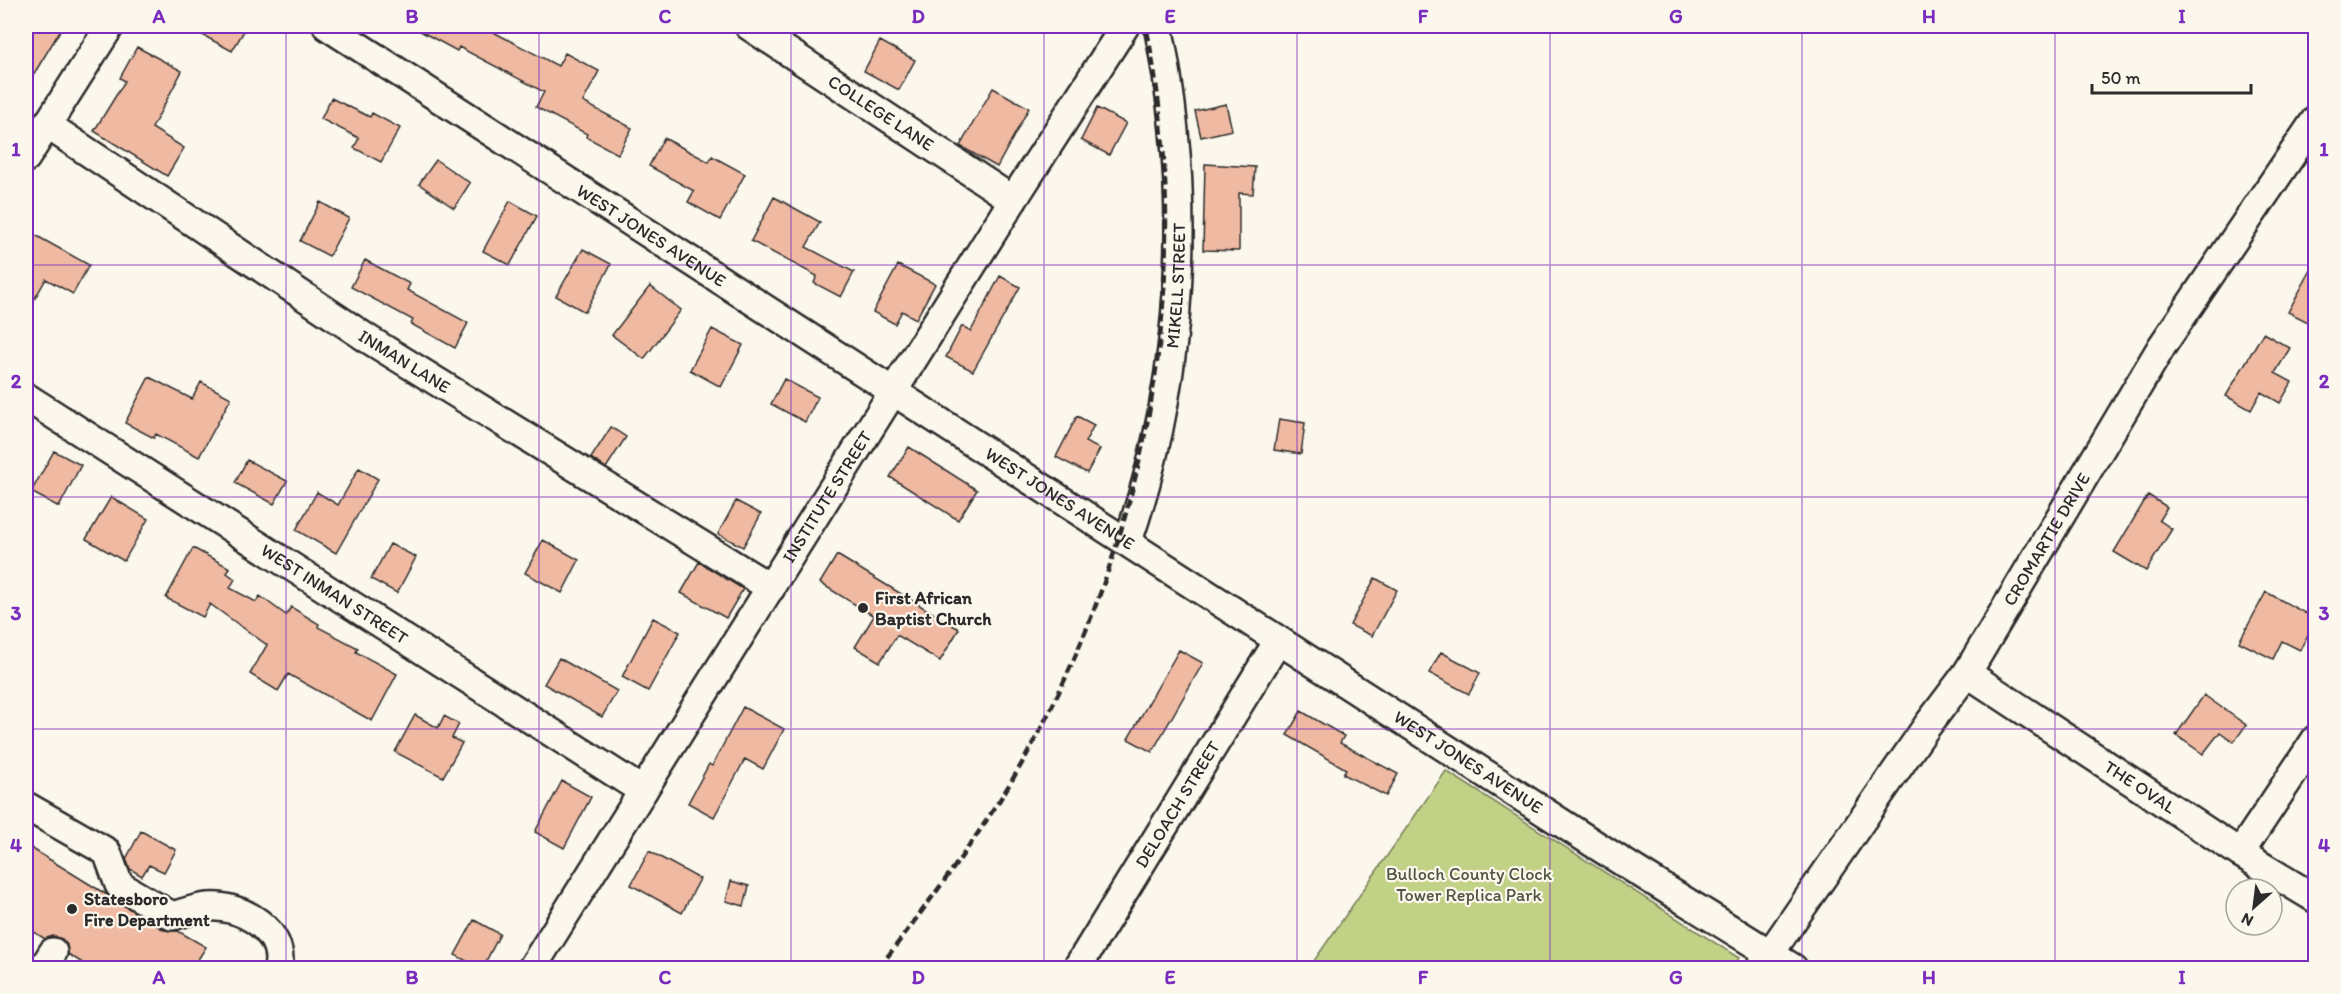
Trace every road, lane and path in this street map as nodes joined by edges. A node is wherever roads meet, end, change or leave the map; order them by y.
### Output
1 (110, 26) edge
2 (327, 26) edge
3 (749, 26) edge
4 (1125, 26) edge
5 (1158, 26) edge
6 (2316, 119) edge
7 (46, 124) junction
8 (26, 158) edge
9 (1013, 200) junction
10 (893, 393) junction
11 (26, 397) edge
12 (1128, 541) junction
13 (771, 588) junction
14 (1278, 641) junction
15 (1967, 673) junction
16 (2316, 739) edge
17 (643, 791) junction
18 (26, 806) edge
19 (2240, 853) junction
20 (2316, 899) edge
21 (1764, 961) edge
22 (278, 969) edge
23 (532, 969) edge
24 (1077, 969) edge
25 (1793, 969) edge

1 - 7 street
2 - 10 street, WEST JONES AVENUE
3 - 9 street, COLLEGE LANE
4 - 9 street, INSTITUTE STREET
5 - 12 street, MIKELL STREET
6 - 15 street, CROMARTIE DRIVE
7 - 8 street
7 - 13 street, INMAN LANE
9 - 10 street, INSTITUTE STREET
10 - 12 street, WEST JONES AVENUE
10 - 13 street, INSTITUTE STREET
11 - 17 street, WEST INMAN STREET
12 - 14 street, WEST JONES AVENUE
13 - 17 street, INSTITUTE STREET
14 - 21 street, WEST JONES AVENUE
14 - 24 street, DELOACH STREET
15 - 19 street, THE OVAL
15 - 21 street, CROMARTIE DRIVE
16 - 19 street
17 - 23 street, INSTITUTE STREET
18 - 22 street
19 - 20 street, THE OVAL
21 - 25 street, WEST JONES AVENUE

